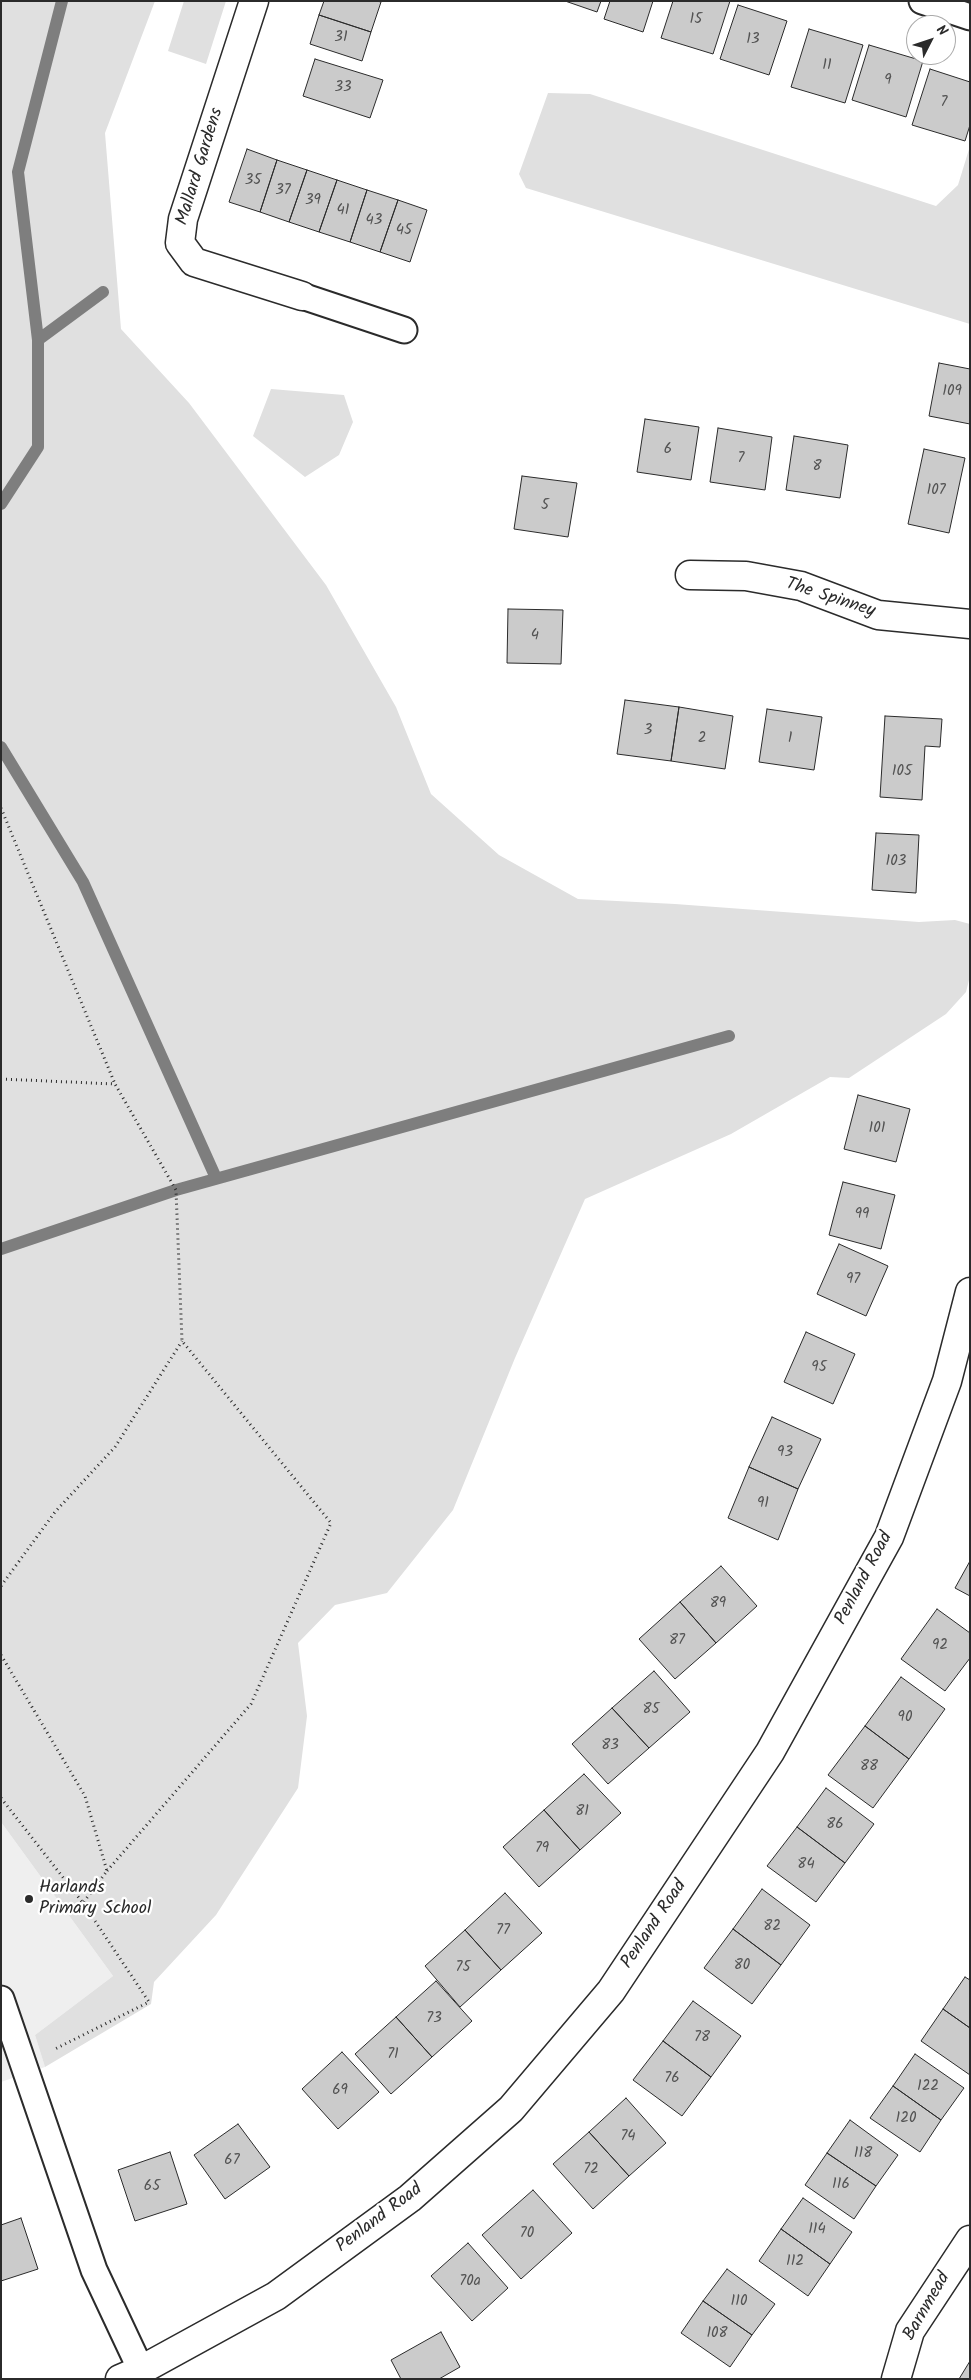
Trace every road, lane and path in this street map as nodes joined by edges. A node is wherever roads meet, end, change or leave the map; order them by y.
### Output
1 (254, 1) edge
2 (922, 1) edge
3 (970, 17) edge
4 (302, 296) joint
5 (404, 330) dead end
6 (690, 575) dead end
7 (970, 624) edge
8 (1, 808) edge
9 (1, 1078) edge
10 (115, 1084) junction
11 (970, 1292) edge
12 (182, 1342) junction
13 (1, 1586) edge
14 (1, 1655) edge
15 (1, 1798) edge
16 (107, 1871) junction
17 (83, 1903) junction
18 (1, 1999) edge
19 (32, 2090) junction
20 (970, 2240) edge
21 (131, 2374) edge
22 (896, 2379) edge

1 - 4 street, Mallard Gardens
2 - 3 lane
4 - 5 lane, Mallard Gardens
6 - 7 street, The Spinney
8 - 10 path
9 - 10 path
10 - 12 path
11 - 21 street, Penland Road
12 - 13 path
12 - 16 path
14 - 16 path
15 - 17 path
16 - 17 path
17 - 19 path
18 - 19 lane
19 - 21 lane
20 - 22 street, Barnmead

